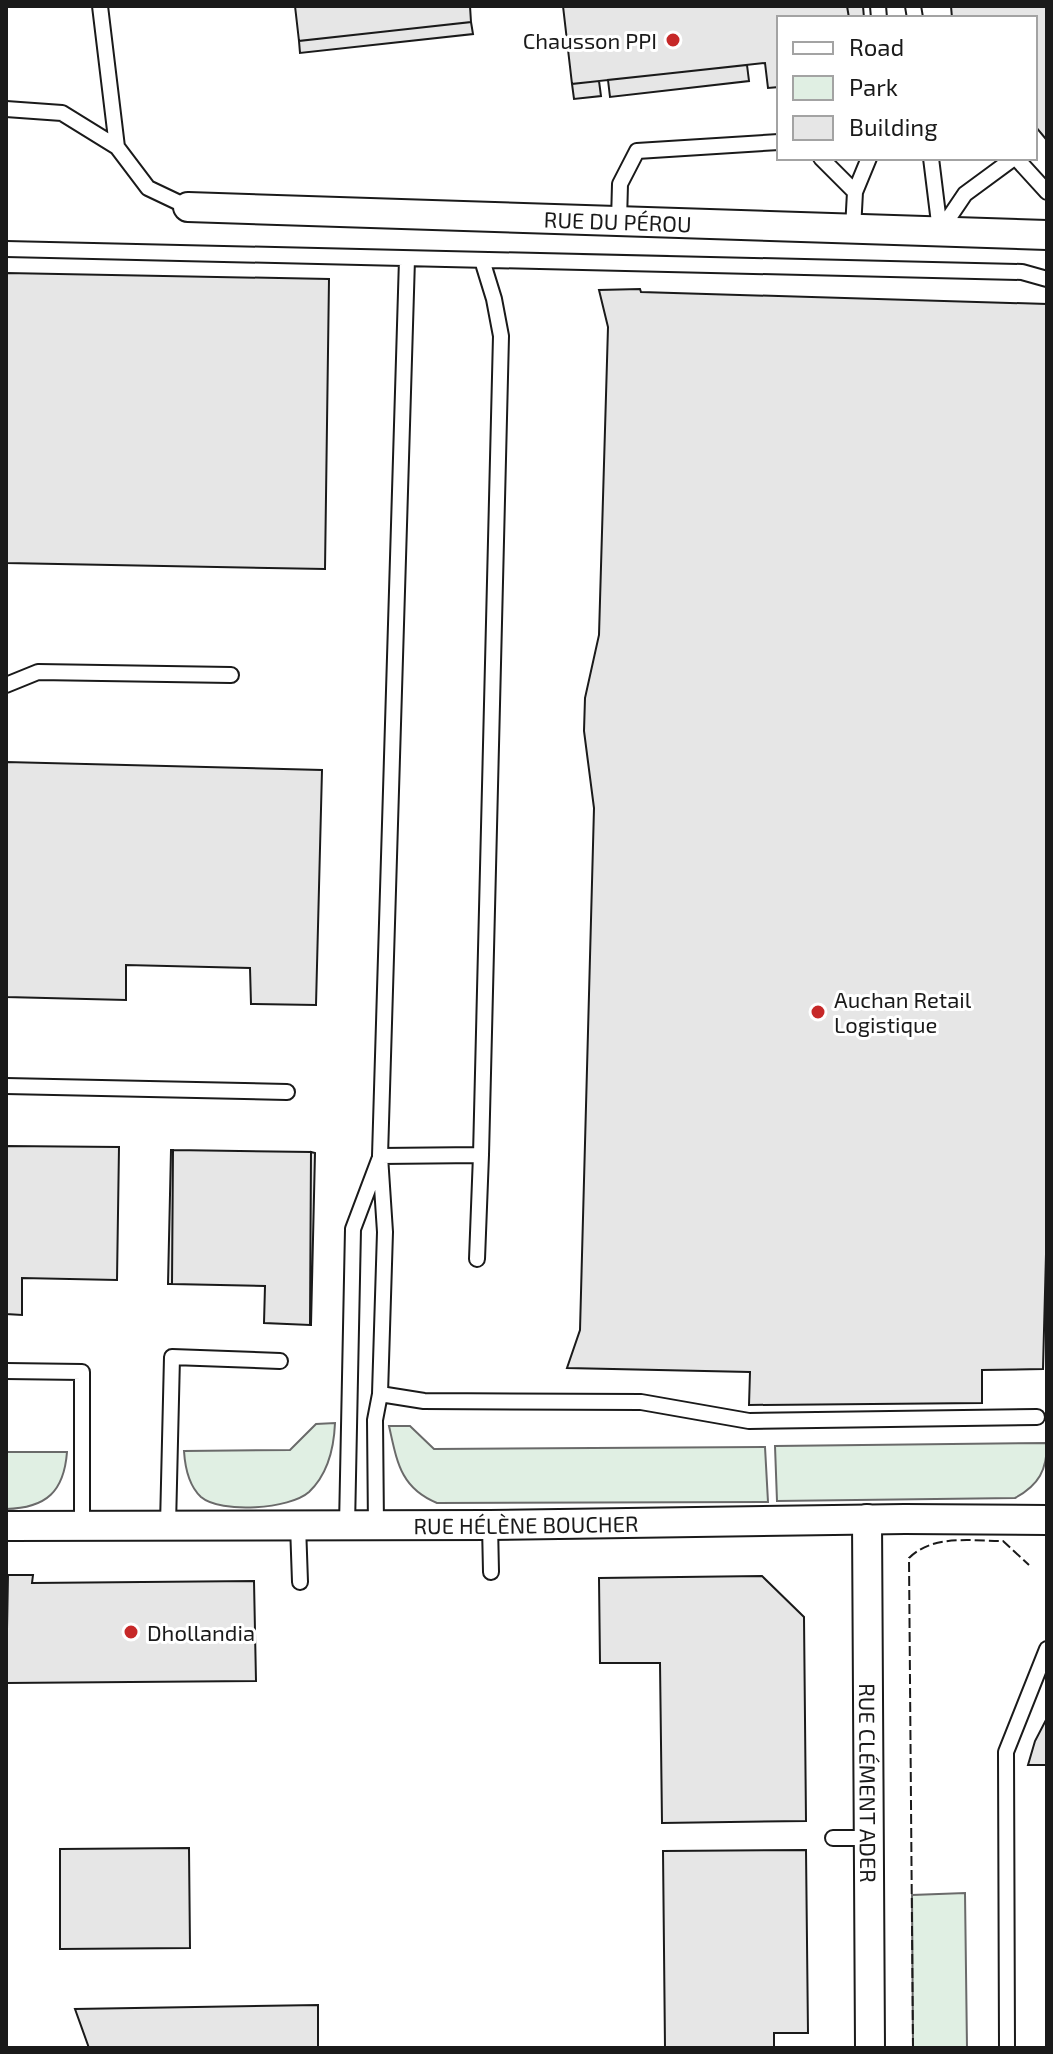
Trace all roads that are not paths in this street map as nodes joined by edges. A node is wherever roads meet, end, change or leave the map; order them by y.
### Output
1 (100, 6) edge
2 (6, 109) edge
3 (777, 142) edge
4 (117, 147) junction
5 (823, 160) edge
6 (868, 160) edge
7 (931, 160) edge
8 (1012, 160) edge
9 (1017, 160) edge
10 (855, 192) junction
11 (1047, 192) edge
12 (188, 207) joint
13 (619, 221) junction
14 (853, 229) junction
15 (940, 231) junction
16 (1047, 235) edge
17 (6, 249) edge
18 (407, 259) junction
19 (482, 260) junction
20 (1047, 279) edge
21 (231, 675) dead end
22 (6, 685) edge
23 (6, 1086) edge
24 (287, 1092) dead end
25 (481, 1155) junction
26 (380, 1156) junction
27 (477, 1259) dead end
28 (280, 1361) dead end
29 (6, 1371) edge
30 (380, 1394) junction
31 (1037, 1417) dead end
32 (867, 1519) junction
33 (1047, 1520) edge
34 (168, 1525) junction
35 (298, 1525) junction
36 (490, 1525) junction
37 (6, 1526) edge
38 (82, 1526) junction
39 (347, 1526) junction
40 (376, 1526) junction
41 (491, 1572) dead end
42 (300, 1582) dead end
43 (1047, 1649) edge
44 (833, 1838) dead end
45 (867, 1838) junction
46 (870, 2048) edge
47 (1007, 2048) edge

1 - 4 lane
2 - 4 lane
3 - 13 lane
4 - 12 lane
5 - 10 lane
6 - 10 lane
7 - 15 lane
8 - 15 lane
9 - 11 lane
10 - 14 lane
12 - 13 street, RUE DU PÉROU
13 - 14 street, RUE DU PÉROU
14 - 15 street, RUE DU PÉROU
15 - 16 street, RUE DU PÉROU
17 - 18 lane
18 - 19 lane
18 - 26 lane
19 - 20 lane
19 - 25 lane
21 - 22 lane
23 - 24 lane
25 - 26 lane
25 - 27 lane
26 - 30 lane
26 - 39 lane
28 - 34 lane
29 - 38 lane
30 - 31 lane
30 - 40 lane
32 - 33 street, RUE HÉLÈNE BOUCHER
32 - 36 street, RUE HÉLÈNE BOUCHER
32 - 45 street, RUE CLÉMENT ADER
34 - 35 street, RUE HÉLÈNE BOUCHER
34 - 38 street, RUE HÉLÈNE BOUCHER
35 - 39 street, RUE HÉLÈNE BOUCHER
35 - 42 lane
36 - 40 street, RUE HÉLÈNE BOUCHER
36 - 41 lane
37 - 38 street, RUE HÉLÈNE BOUCHER
39 - 40 street, RUE HÉLÈNE BOUCHER
43 - 47 lane
44 - 45 lane
45 - 46 street, RUE CLÉMENT ADER

